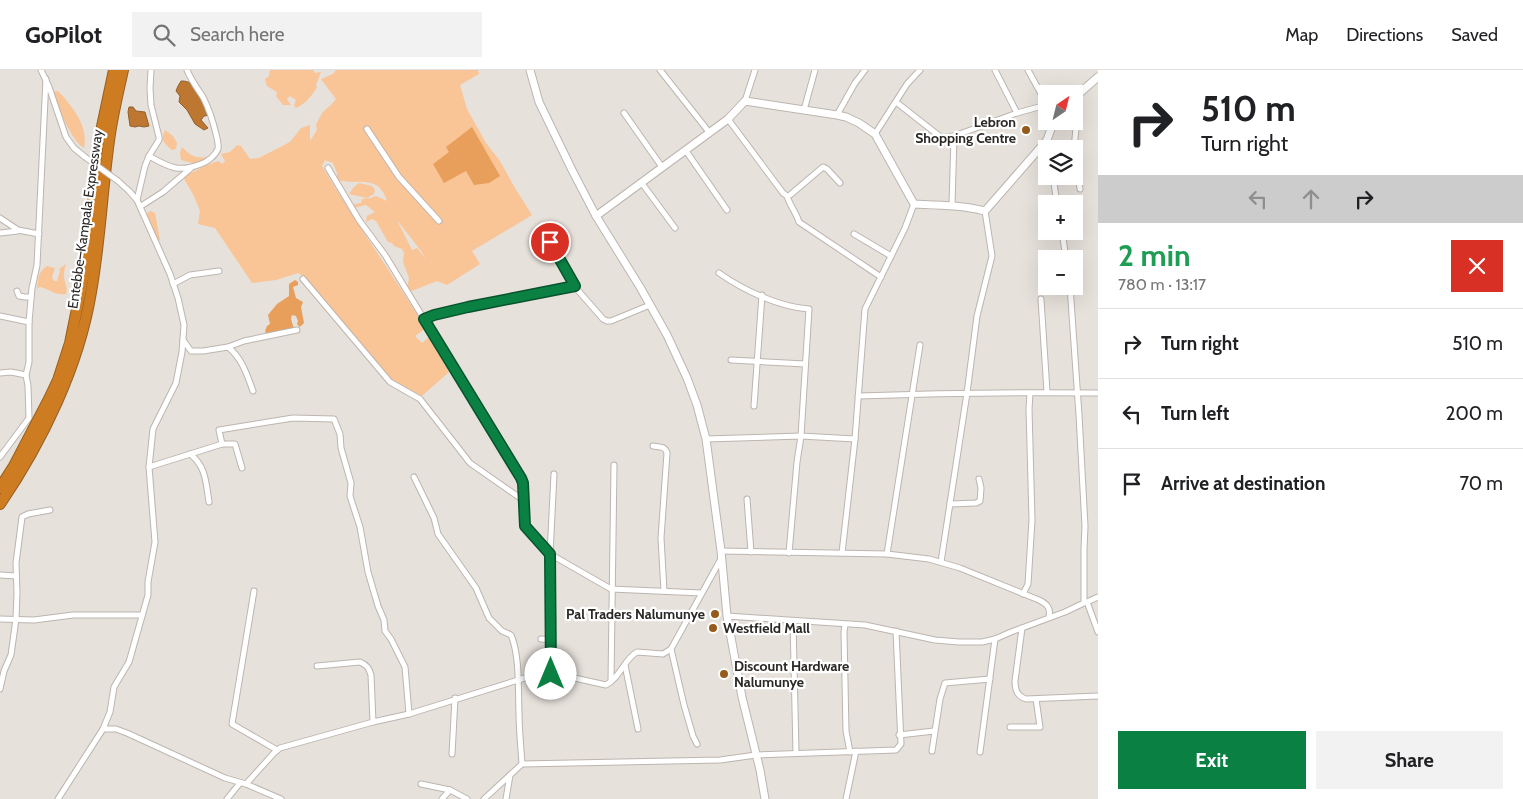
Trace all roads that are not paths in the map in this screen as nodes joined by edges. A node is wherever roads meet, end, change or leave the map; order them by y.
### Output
1 (41, 70) edge
2 (114, 70) edge
3 (123, 70) edge
4 (151, 70) edge
5 (187, 70) edge
6 (530, 70) edge
7 (660, 70) edge
8 (755, 70) edge
9 (815, 70) edge
10 (865, 70) edge
11 (920, 70) edge
12 (995, 70) edge
13 (1028, 70) edge
14 (1098, 77) edge
15 (46, 79) junction
16 (1038, 89) edge
17 (1083, 90) edge
18 (745, 101) junction
19 (896, 102) junction
20 (1038, 106) edge
21 (804, 110) junction
22 (624, 113) dead end
23 (1017, 113) junction
24 (837, 115) junction
25 (728, 119) junction
26 (367, 129) dead end
27 (1051, 130) edge
28 (1076, 130) edge
29 (709, 132) junction
30 (876, 134) junction
31 (954, 136) junction
32 (1047, 140) edge
33 (1038, 150) edge
34 (686, 151) junction
35 (149, 156) junction
36 (191, 168) junction
37 (328, 168) dead end
38 (662, 168) junction
39 (641, 182) junction
40 (840, 183) dead end
41 (1080, 189) dead end
42 (787, 196) junction
43 (137, 200) junction
44 (914, 204) junction
45 (952, 205) junction
46 (140, 206) junction
47 (727, 210) dead end
48 (985, 211) junction
49 (596, 216) junction
50 (0, 218) edge
51 (439, 221) dead end
52 (675, 228) dead end
53 (18, 230) junction
54 (0, 233) edge
55 (38, 234) junction
56 (854, 234) dead end
57 (550, 242) dead end
58 (891, 256) junction
59 (219, 271) dead end
60 (720, 273) dead end
61 (881, 277) junction
62 (303, 279) dead end
63 (173, 284) junction
64 (575, 286) junction
65 (16, 291) dead end
66 (1071, 295) edge
67 (762, 296) junction
68 (31, 297) junction
69 (1041, 299) dead end
70 (650, 305) junction
71 (0, 316) edge
72 (424, 319) junction
73 (29, 322) junction
74 (297, 330) dead end
75 (183, 340) junction
76 (920, 344) dead end
77 (228, 347) junction
78 (731, 360) dead end
79 (756, 361) junction
80 (805, 364) junction
81 (0, 373) edge
82 (26, 375) junction
83 (253, 391) dead end
84 (1030, 392) junction
85 (1047, 392) junction
86 (967, 393) junction
87 (1077, 393) junction
88 (1098, 393) edge
89 (911, 394) junction
90 (858, 396) junction
91 (754, 406) dead end
92 (801, 436) junction
93 (856, 438) junction
94 (706, 439) junction
95 (222, 444) junction
96 (653, 446) dead end
97 (0, 447) edge
98 (6, 450) junction
99 (190, 454) junction
100 (0, 457) edge
101 (614, 465) dead end
102 (149, 467) junction
103 (242, 468) dead end
104 (554, 474) dead end
105 (414, 477) dead end
106 (979, 479) dead end
107 (0, 488) edge
108 (747, 499) dead end
109 (523, 500) junction
110 (209, 502) dead end
111 (0, 504) edge
112 (950, 504) junction
113 (50, 510) dead end
114 (751, 552) junction
115 (842, 552) junction
116 (789, 553) junction
117 (550, 554) junction
118 (721, 554) junction
119 (887, 554) junction
120 (941, 562) junction
121 (0, 575) edge
122 (16, 576) junction
123 (612, 588) junction
124 (254, 591) dead end
125 (664, 591) junction
126 (700, 593) junction
127 (1023, 594) junction
128 (1098, 597) edge
129 (142, 615) junction
130 (727, 616) junction
131 (1049, 617) junction
132 (0, 618) edge
133 (16, 619) junction
134 (793, 621) junction
135 (845, 625) junction
136 (1022, 628) junction
137 (896, 632) junction
138 (1098, 632) edge
139 (540, 639) dead end
140 (995, 639) junction
141 (551, 640) junction
142 (671, 649) junction
143 (625, 665) junction
144 (316, 666) dead end
145 (551, 674) junction
146 (990, 679) junction
147 (518, 680) junction
148 (611, 682) junction
149 (0, 689) edge
150 (1098, 696) edge
151 (455, 698) junction
152 (1036, 699) junction
153 (409, 714) junction
154 (373, 722) junction
155 (1010, 727) dead end
156 (104, 729) junction
157 (638, 729) dead end
158 (934, 731) junction
159 (899, 735) junction
160 (697, 744) dead end
161 (277, 750) junction
162 (853, 751) junction
163 (932, 751) dead end
164 (980, 752) dead end
165 (796, 753) junction
166 (452, 754) dead end
167 (756, 755) junction
168 (522, 764) junction
169 (510, 775) junction
170 (243, 784) junction
171 (421, 784) dead end
172 (450, 790) junction
173 (58, 799) edge
174 (227, 799) edge
175 (281, 799) edge
176 (442, 799) edge
177 (467, 799) edge
178 (484, 799) edge
179 (506, 799) edge
180 (765, 799) edge
181 (846, 799) edge

1 - 15 street
2 - 107 highway, Entebbe–Kampala Expressway
3 - 111 highway, Entebbe–Kampala Expressway
4 - 35 street
5 - 36 street
6 - 49 street
7 - 29 street
8 - 18 street
9 - 21 street
10 - 24 street
11 - 19 street
12 - 23 street
13 - 16 street
14 - 17 street
15 - 43 street, bridge
15 - 55 street
18 - 21 street
18 - 25 street
19 - 30 street
19 - 31 street
20 - 23 street
21 - 24 street
22 - 38 street
23 - 31 street
24 - 30 street
25 - 29 street
25 - 42 street
26 - 51 street
27 - 32 street
28 - 41 street
29 - 34 street
30 - 44 street
31 - 45 street
33 - 48 street
34 - 38 street
34 - 47 street
35 - 36 street
35 - 43 street
36 - 46 street
37 - 72 street
38 - 39 street
39 - 49 street
39 - 52 street
40 - 42 street
42 - 61 street
43 - 46 street
44 - 45 street
44 - 58 street
45 - 48 street
46 - 63 street
48 - 86 street
49 - 70 street
50 - 53 street
53 - 54 street
53 - 55 street
55 - 68 street
56 - 58 street
57 - 64 street
58 - 61 street
59 - 63 street
60 - 67 street
61 - 90 street
62 - 109 street
63 - 75 street
64 - 70 street
64 - 72 street
65 - 68 street
66 - 87 street
67 - 79 street
67 - 80 street
68 - 73 street
69 - 85 street
70 - 94 street
71 - 73 street
72 - 109 street
73 - 82 street
74 - 77 street
75 - 77 street
75 - 102 street
76 - 89 street
77 - 83 street
78 - 79 street
79 - 80 street
79 - 91 street
80 - 92 street
81 - 82 street
82 - 98 street
84 - 85 street
84 - 86 street
84 - 127 street
85 - 87 street
86 - 89 street
86 - 112 street
87 - 88 street
87 - 131 street
89 - 90 street
89 - 119 street
90 - 93 street
92 - 93 street
92 - 94 street
92 - 116 street
93 - 115 street
94 - 118 street
95 - 99 street
95 - 103 street
95 - 153 street
96 - 125 street
97 - 98 street
98 - 100 street
99 - 102 street
99 - 110 street
101 - 123 street
102 - 129 street
104 - 117 street
105 - 147 street
106 - 112 street
108 - 114 street
109 - 117 street
112 - 120 street
113 - 122 street
114 - 116 street
114 - 118 street
115 - 116 street
115 - 119 street
117 - 123 street
117 - 141 street
118 - 126 street
118 - 130 street
119 - 120 street
120 - 127 street
121 - 122 street
122 - 133 street
123 - 125 street
123 - 148 street
124 - 161 street
125 - 126 street
126 - 142 street
127 - 131 street
128 - 138 street
129 - 133 street
129 - 156 street
130 - 134 street
130 - 167 street
131 - 136 street
132 - 133 street
133 - 149 street
134 - 135 street
134 - 165 street
135 - 137 street
135 - 162 street
136 - 140 street
136 - 152 street
137 - 140 street
137 - 159 street
139 - 141 street
140 - 146 street
141 - 145 street
142 - 143 street
142 - 160 street
143 - 148 street
143 - 157 street
144 - 154 street
145 - 147 street
145 - 148 street
146 - 158 street
146 - 164 street
147 - 151 street
147 - 168 street
150 - 152 street
151 - 153 street
151 - 166 street
152 - 155 street
153 - 154 street
154 - 161 street
156 - 170 street
156 - 173 street
158 - 159 street
158 - 163 street
159 - 162 street
161 - 170 street
162 - 165 street
162 - 181 street
165 - 167 street
167 - 168 street
167 - 180 street
168 - 169 street
169 - 178 street
169 - 179 street
170 - 174 street
170 - 175 street
171 - 172 street
172 - 176 street
172 - 177 street

